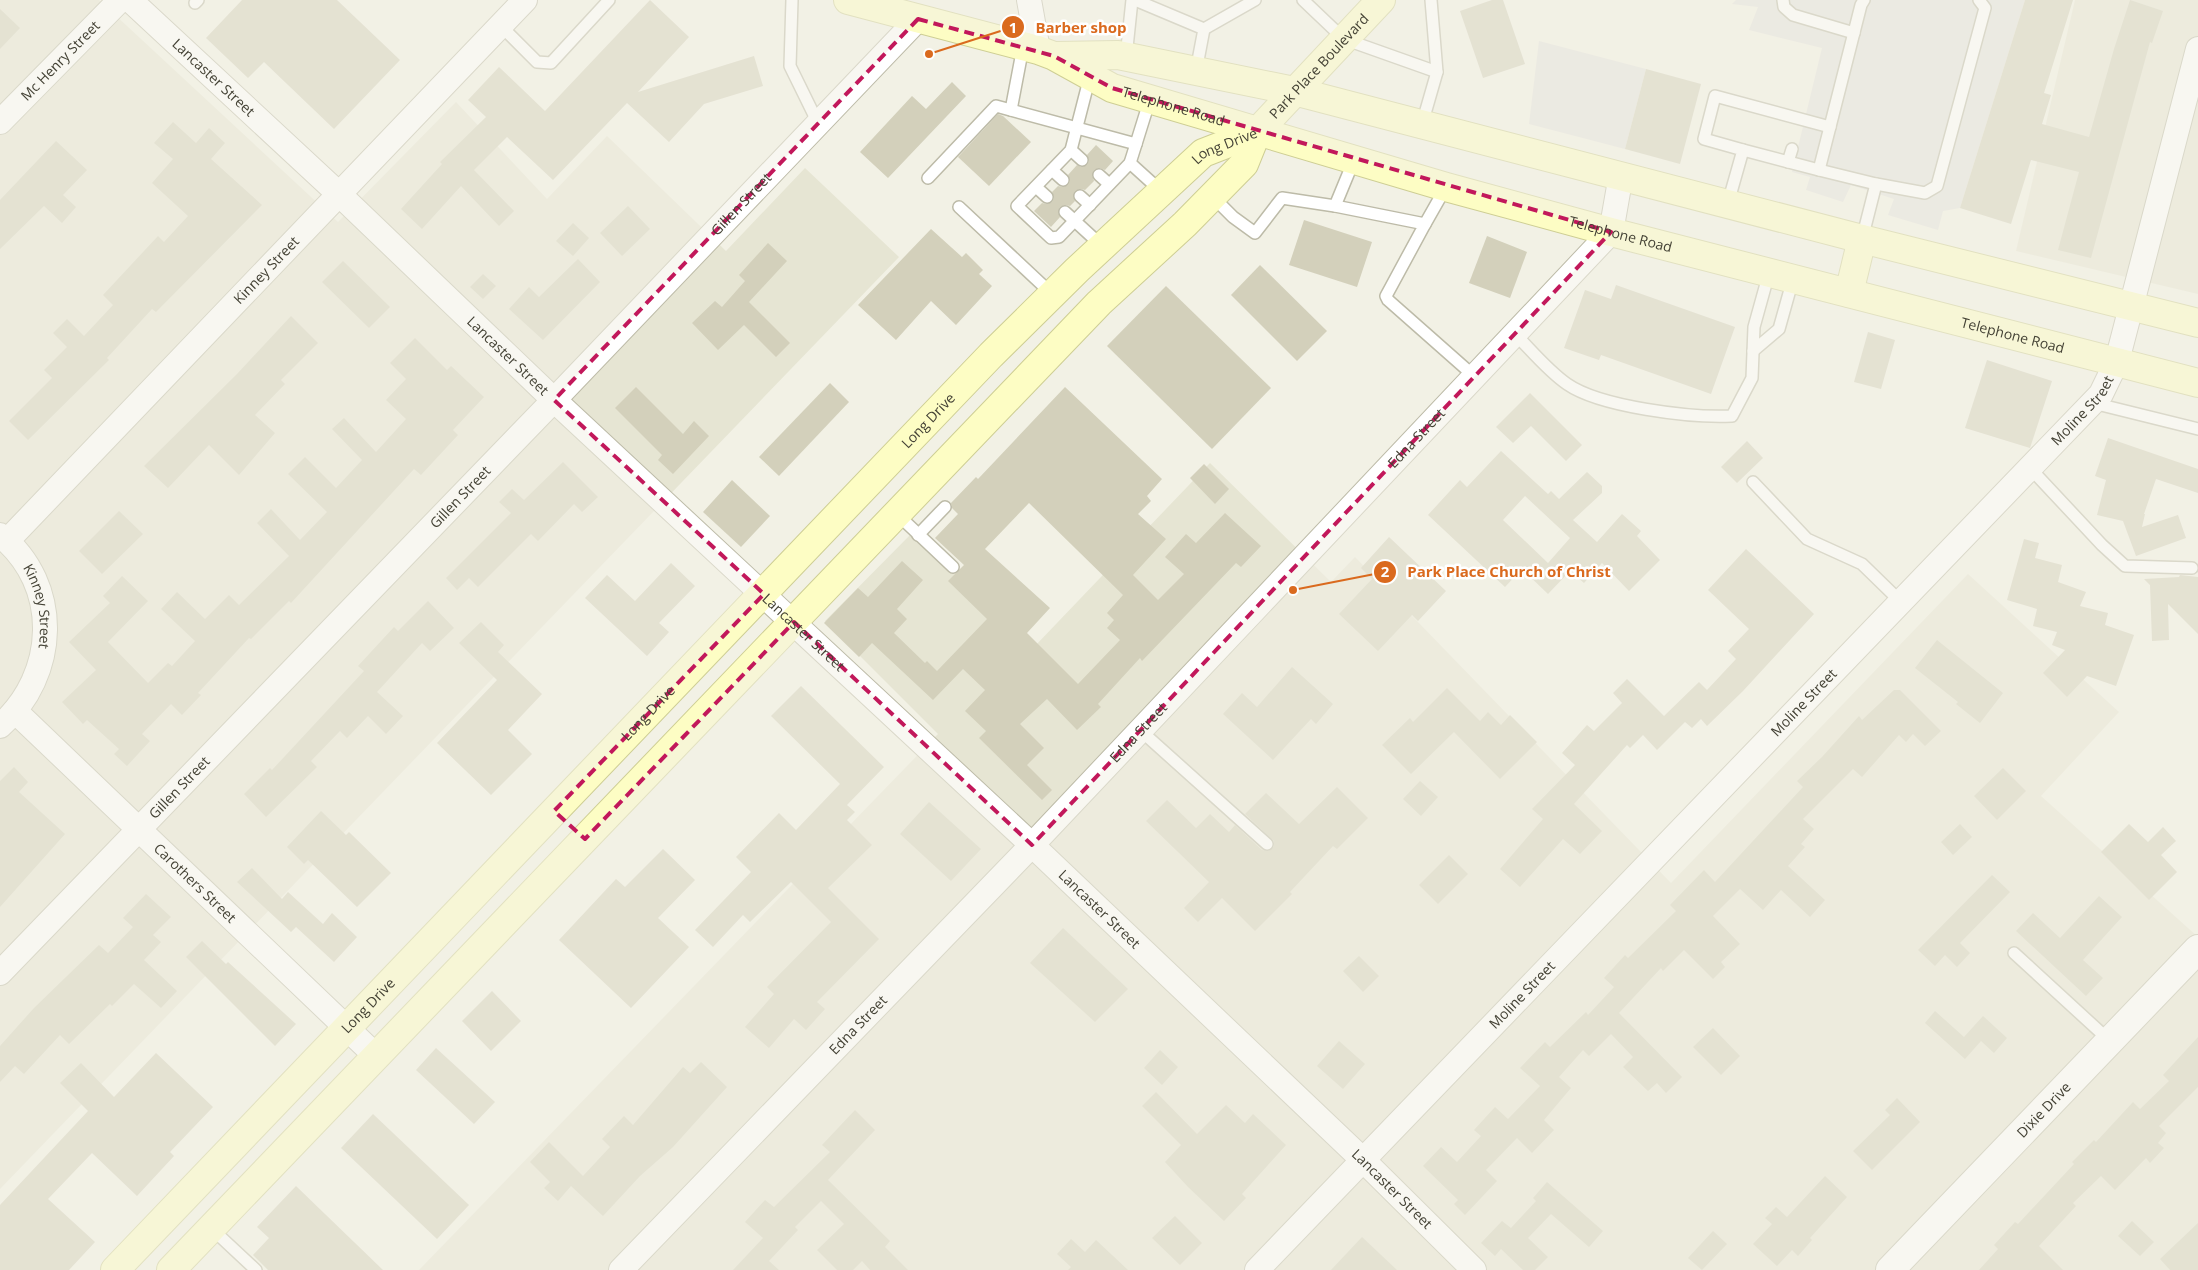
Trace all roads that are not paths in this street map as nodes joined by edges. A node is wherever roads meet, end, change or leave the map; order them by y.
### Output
1 (120, 0) edge
2 (130, 0) edge
3 (525, 0) edge
4 (609, 0) edge
5 (792, 0) edge
6 (848, 0) edge
7 (1029, 0) edge
8 (1134, 0) edge
9 (1254, 0) edge
10 (1302, 0) edge
11 (1381, 0) edge
12 (1431, 0) edge
13 (1784, 0) edge
14 (1864, 0) edge
15 (1979, 0) edge
16 (918, 19) junction
17 (500, 26) junction
18 (1204, 29) junction
19 (1854, 33) junction
20 (1344, 39) junction
21 (2198, 49) edge
22 (1038, 51) junction
23 (1126, 57) junction
24 (1196, 71) junction
25 (1436, 72) junction
26 (1090, 76) junction
27 (1294, 91) junction
28 (1150, 99) junction
29 (1011, 110) junction
30 (0, 122) edge
31 (818, 123) junction
32 (1422, 124) junction
33 (1830, 127) junction
34 (1078, 128) junction
35 (1257, 132) junction
36 (1136, 144) junction
37 (1739, 145) junction
38 (1792, 148) dead end
39 (1071, 150) junction
40 (1082, 160) dead end
41 (1354, 160) junction
42 (1788, 162) junction
43 (1130, 163) junction
44 (1052, 170) junction
45 (1819, 170) junction
46 (1099, 175) dead end
47 (1621, 175) junction
48 (928, 178) dead end
49 (1063, 180) dead end
50 (1110, 184) junction
51 (1876, 184) junction
52 (1036, 187) junction
53 (1446, 187) junction
54 (1162, 192) junction
55 (340, 195) junction
56 (1080, 196) dead end
57 (1212, 196) junction
58 (1047, 197) dead end
59 (1728, 203) junction
60 (1090, 205) junction
61 (1335, 206) junction
62 (959, 207) dead end
63 (1065, 212) dead end
64 (1074, 221) junction
65 (1425, 224) junction
66 (1611, 232) junction
67 (1862, 239) junction
68 (1103, 246) junction
69 (1781, 276) junction
70 (1848, 293) junction
71 (1052, 294) junction
72 (2130, 306) junction
73 (2198, 323) edge
74 (1514, 334) junction
75 (1753, 351) junction
76 (991, 356) junction
77 (2117, 361) junction
78 (1474, 376) junction
79 (2198, 383) edge
80 (1020, 386) junction
81 (554, 400) junction
82 (2093, 403) junction
83 (2198, 430) edge
84 (2030, 468) junction
85 (1753, 482) dead end
86 (945, 507) dead end
87 (897, 514) junction
88 (918, 535) junction
89 (4, 538) edge
90 (953, 567) dead end
91 (2192, 568) dead end
92 (764, 594) junction
93 (1901, 602) junction
94 (794, 622) junction
95 (8, 718) edge
96 (1140, 730) junction
97 (554, 811) junction
98 (138, 830) junction
99 (584, 839) junction
100 (1267, 844) dead end
101 (1032, 845) junction
102 (2198, 949) edge
103 (2014, 953) dead end
104 (0, 973) edge
105 (346, 1027) junction
106 (2110, 1041) junction
107 (375, 1055) junction
108 (1363, 1160) junction
109 (211, 1228) junction
110 (115, 1270) edge
111 (171, 1270) edge
112 (256, 1270) edge
113 (621, 1270) edge
114 (1257, 1270) edge
115 (1474, 1270) edge
116 (1890, 1270) edge

1 - 30 street, Mc Henry Street
2 - 55 street, Lancaster Street
3 - 17 street, Kinney Street
4 - 17 lane
5 - 31 lane
6 - 16 main road, Telephone Road
7 - 22 street
8 - 18 lane
8 - 23 lane
9 - 18 lane
10 - 20 lane
11 - 20 main road, Park Place Boulevard
12 - 25 lane
13 - 19 lane
14 - 19 lane
15 - 51 lane
16 - 22 main road, Telephone Road
16 - 31 street, Gillen Street
17 - 55 street, Kinney Street
18 - 24 lane
19 - 33 lane
20 - 25 lane
20 - 27 main road, Park Place Boulevard
21 - 72 street, Moline Street
22 - 23 main road, Telephone Road
22 - 26 main road, Telephone Road
22 - 29 lane
23 - 24 main road, Telephone Road
24 - 27 main road, Telephone Road
25 - 32 lane
26 - 28 main road, Telephone Road
26 - 34 lane
27 - 32 main road, Telephone Road
27 - 35 main road, Park Place Boulevard
28 - 35 main road, Telephone Road
28 - 36 lane
29 - 34 lane
29 - 48 lane
31 - 81 street, Gillen Street
32 - 47 main road, Telephone Road
33 - 37 lane
33 - 45 lane
34 - 36 lane
34 - 39 lane
35 - 41 main road, Telephone Road
35 - 54 main road, Long Drive
35 - 57 main road, Long Drive
36 - 43 lane
37 - 42 lane
37 - 59 lane
38 - 42 lane
39 - 40 lane
39 - 44 lane
41 - 53 main road, Telephone Road
41 - 61 lane
42 - 45 lane
43 - 50 lane
43 - 54 lane
44 - 49 lane
44 - 52 lane
45 - 51 lane
46 - 50 lane
47 - 59 main road, Telephone Road
47 - 66 street
50 - 60 lane
51 - 67 lane
52 - 58 lane
52 - 64 lane
53 - 65 lane
53 - 66 main road, Telephone Road
54 - 68 main road, Long Drive
55 - 81 street, Lancaster Street
55 - 89 street, Kinney Street
56 - 60 lane
57 - 61 lane
57 - 80 main road, Long Drive
59 - 67 main road, Telephone Road
60 - 64 lane
61 - 65 lane
62 - 71 lane
63 - 64 lane
64 - 68 lane
65 - 78 lane
66 - 69 main road, Telephone Road
66 - 74 street, Edna Street
67 - 70 main road
67 - 72 main road, Telephone Road
68 - 71 main road, Long Drive
69 - 70 main road, Telephone Road
69 - 75 lane
69 - 75 lane
70 - 77 main road, Telephone Road
71 - 76 main road, Long Drive
72 - 73 main road, Telephone Road
72 - 77 street, Moline Street
74 - 75 lane
74 - 78 street, Edna Street
76 - 80 main road
76 - 92 main road, Long Drive
77 - 79 main road, Telephone Road
77 - 82 street, Moline Street
78 - 96 street, Edna Street
80 - 87 main road, Long Drive
81 - 92 street, Lancaster Street
81 - 98 street, Gillen Street
82 - 83 lane
82 - 84 street, Moline Street
84 - 91 lane
84 - 93 street, Moline Street
85 - 93 lane
86 - 88 lane
87 - 88 lane
87 - 94 main road, Long Drive
88 - 90 lane
89 - 95 street, Kinney Street
92 - 94 street, Lancaster Street
92 - 97 main road, Long Drive
93 - 108 street, Moline Street
94 - 99 main road, Long Drive
94 - 101 street, Lancaster Street
95 - 98 street, Carothers Street
96 - 100 lane
96 - 101 street, Edna Street
97 - 99 main road
97 - 105 main road, Long Drive
98 - 104 street, Gillen Street
98 - 105 street, Carothers Street
99 - 107 main road, Long Drive
101 - 108 street, Lancaster Street
101 - 113 street, Edna Street
102 - 106 street, Dixie Drive
103 - 106 lane
105 - 107 street, Carothers Street
105 - 110 main road, Long Drive
106 - 116 street, Dixie Drive
107 - 109 main road, Long Drive
108 - 114 street, Moline Street
108 - 115 street, Lancaster Street
109 - 111 main road, Long Drive
109 - 112 lane

